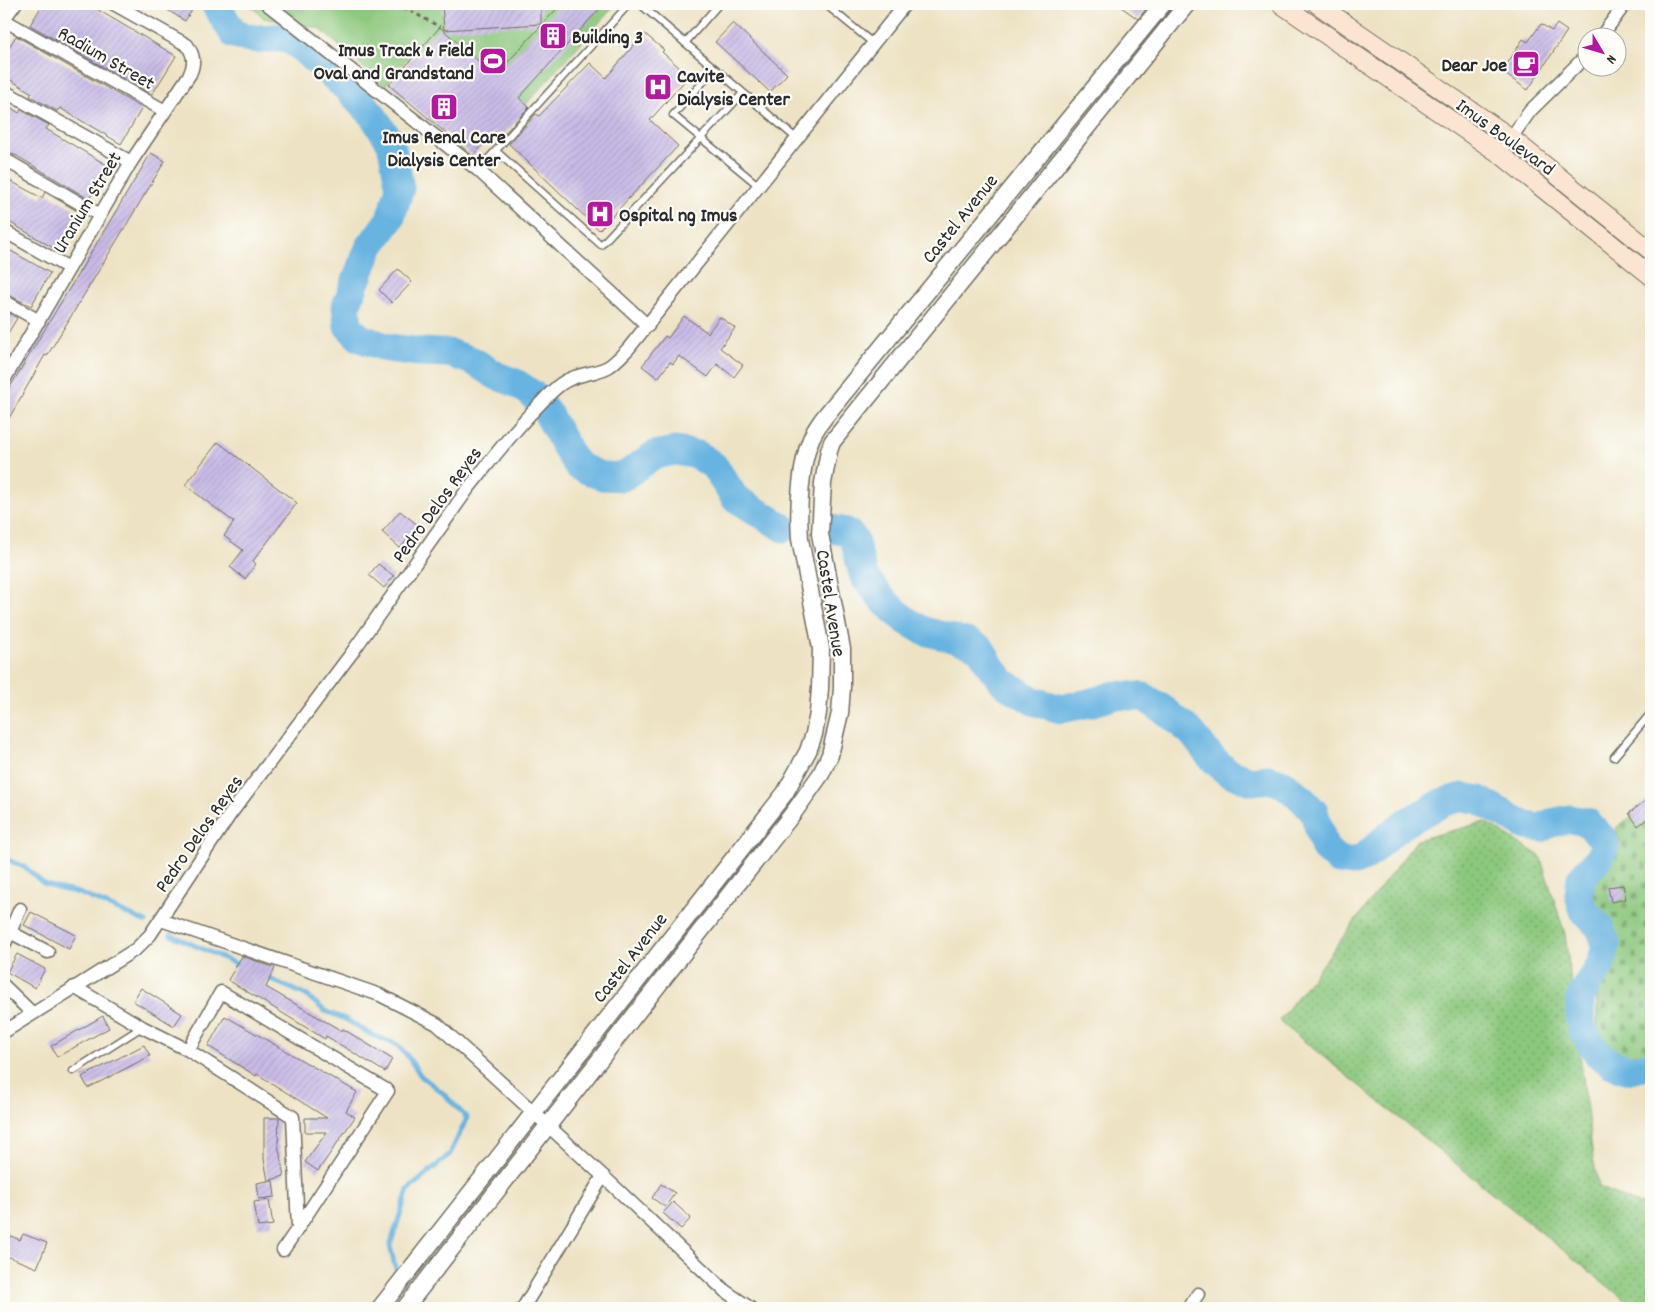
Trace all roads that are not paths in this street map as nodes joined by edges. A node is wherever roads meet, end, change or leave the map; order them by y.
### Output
1 (15, 4) edge
2 (114, 4) edge
3 (267, 4) edge
4 (629, 4) edge
5 (640, 4) edge
6 (719, 4) edge
7 (826, 4) edge
8 (906, 4) edge
9 (1163, 4) edge
10 (1187, 4) edge
11 (1281, 4) edge
12 (1316, 4) edge
13 (1625, 4) edge
14 (4, 19) edge
15 (1607, 28) edge
16 (685, 43) junction
17 (874, 44) junction
18 (1578, 64) edge
19 (715, 69) junction
20 (4, 91) edge
21 (743, 93) junction
22 (166, 111) junction
23 (701, 138) junction
24 (1511, 138) junction
25 (797, 139) junction
26 (496, 150) junction
27 (1500, 154) junction
28 (4, 159) edge
29 (131, 162) junction
30 (478, 170) junction
31 (759, 187) junction
32 (100, 215) junction
33 (4, 231) edge
34 (1651, 251) edge
35 (69, 268) junction
36 (1651, 276) edge
37 (4, 301) edge
38 (39, 321) junction
39 (648, 326) junction
40 (4, 378) edge
41 (1651, 713) edge
42 (1614, 757) dead end
43 (20, 909) dead end
44 (161, 920) junction
45 (10, 932) junction
46 (4, 945) edge
47 (48, 952) dead end
48 (4, 986) edge
49 (74, 987) junction
50 (32, 1013) junction
51 (142, 1027) junction
52 (4, 1032) edge
53 (188, 1050) junction
54 (73, 1071) dead end
55 (534, 1113) junction
56 (548, 1125) junction
57 (603, 1176) junction
58 (298, 1228) junction
59 (283, 1250) dead end
60 (1198, 1294) dead end
61 (380, 1308) edge
62 (405, 1308) edge
63 (523, 1308) edge
64 (750, 1308) edge
65 (1188, 1308) edge

1 - 14 street
2 - 22 street, Uranium Street
3 - 30 street
4 - 26 lane
5 - 16 lane
6 - 16 lane
7 - 17 lane
8 - 17 street, Pedro Delos Reyes
9 - 55 street, Castel Avenue
10 - 56 street, Castel Avenue
11 - 27 main road, Imus Boulevard
12 - 24 main road, Imus Boulevard
13 - 15 street
14 - 22 street, Radium Street
16 - 19 lane
17 - 25 street, Pedro Delos Reyes
18 - 24 street
19 - 21 lane
19 - 23 lane
20 - 29 street
21 - 23 lane
21 - 25 lane
22 - 29 street, Uranium Street
23 - 26 lane
23 - 31 lane
24 - 27 street
24 - 34 main road, Imus Boulevard
25 - 31 street, Pedro Delos Reyes
26 - 30 lane
27 - 36 main road, Imus Boulevard
28 - 32 street
29 - 32 street, Uranium Street
30 - 39 street
31 - 39 street, Pedro Delos Reyes
32 - 35 street, Uranium Street
33 - 35 street
35 - 38 street, Uranium Street
37 - 38 street
38 - 40 street, Uranium Street
39 - 44 street, Pedro Delos Reyes
41 - 42 lane
43 - 45 street
44 - 49 street, Pedro Delos Reyes
44 - 55 street
45 - 46 street
45 - 47 street
48 - 50 street
49 - 50 street, Pedro Delos Reyes
49 - 51 street
50 - 52 street, Pedro Delos Reyes
51 - 53 street
51 - 54 lane
53 - 58 street
53 - 58 street
55 - 56 street
55 - 61 street, Castel Avenue
56 - 57 street
56 - 62 street, Castel Avenue
57 - 63 street
57 - 64 street
58 - 59 street
60 - 65 street

